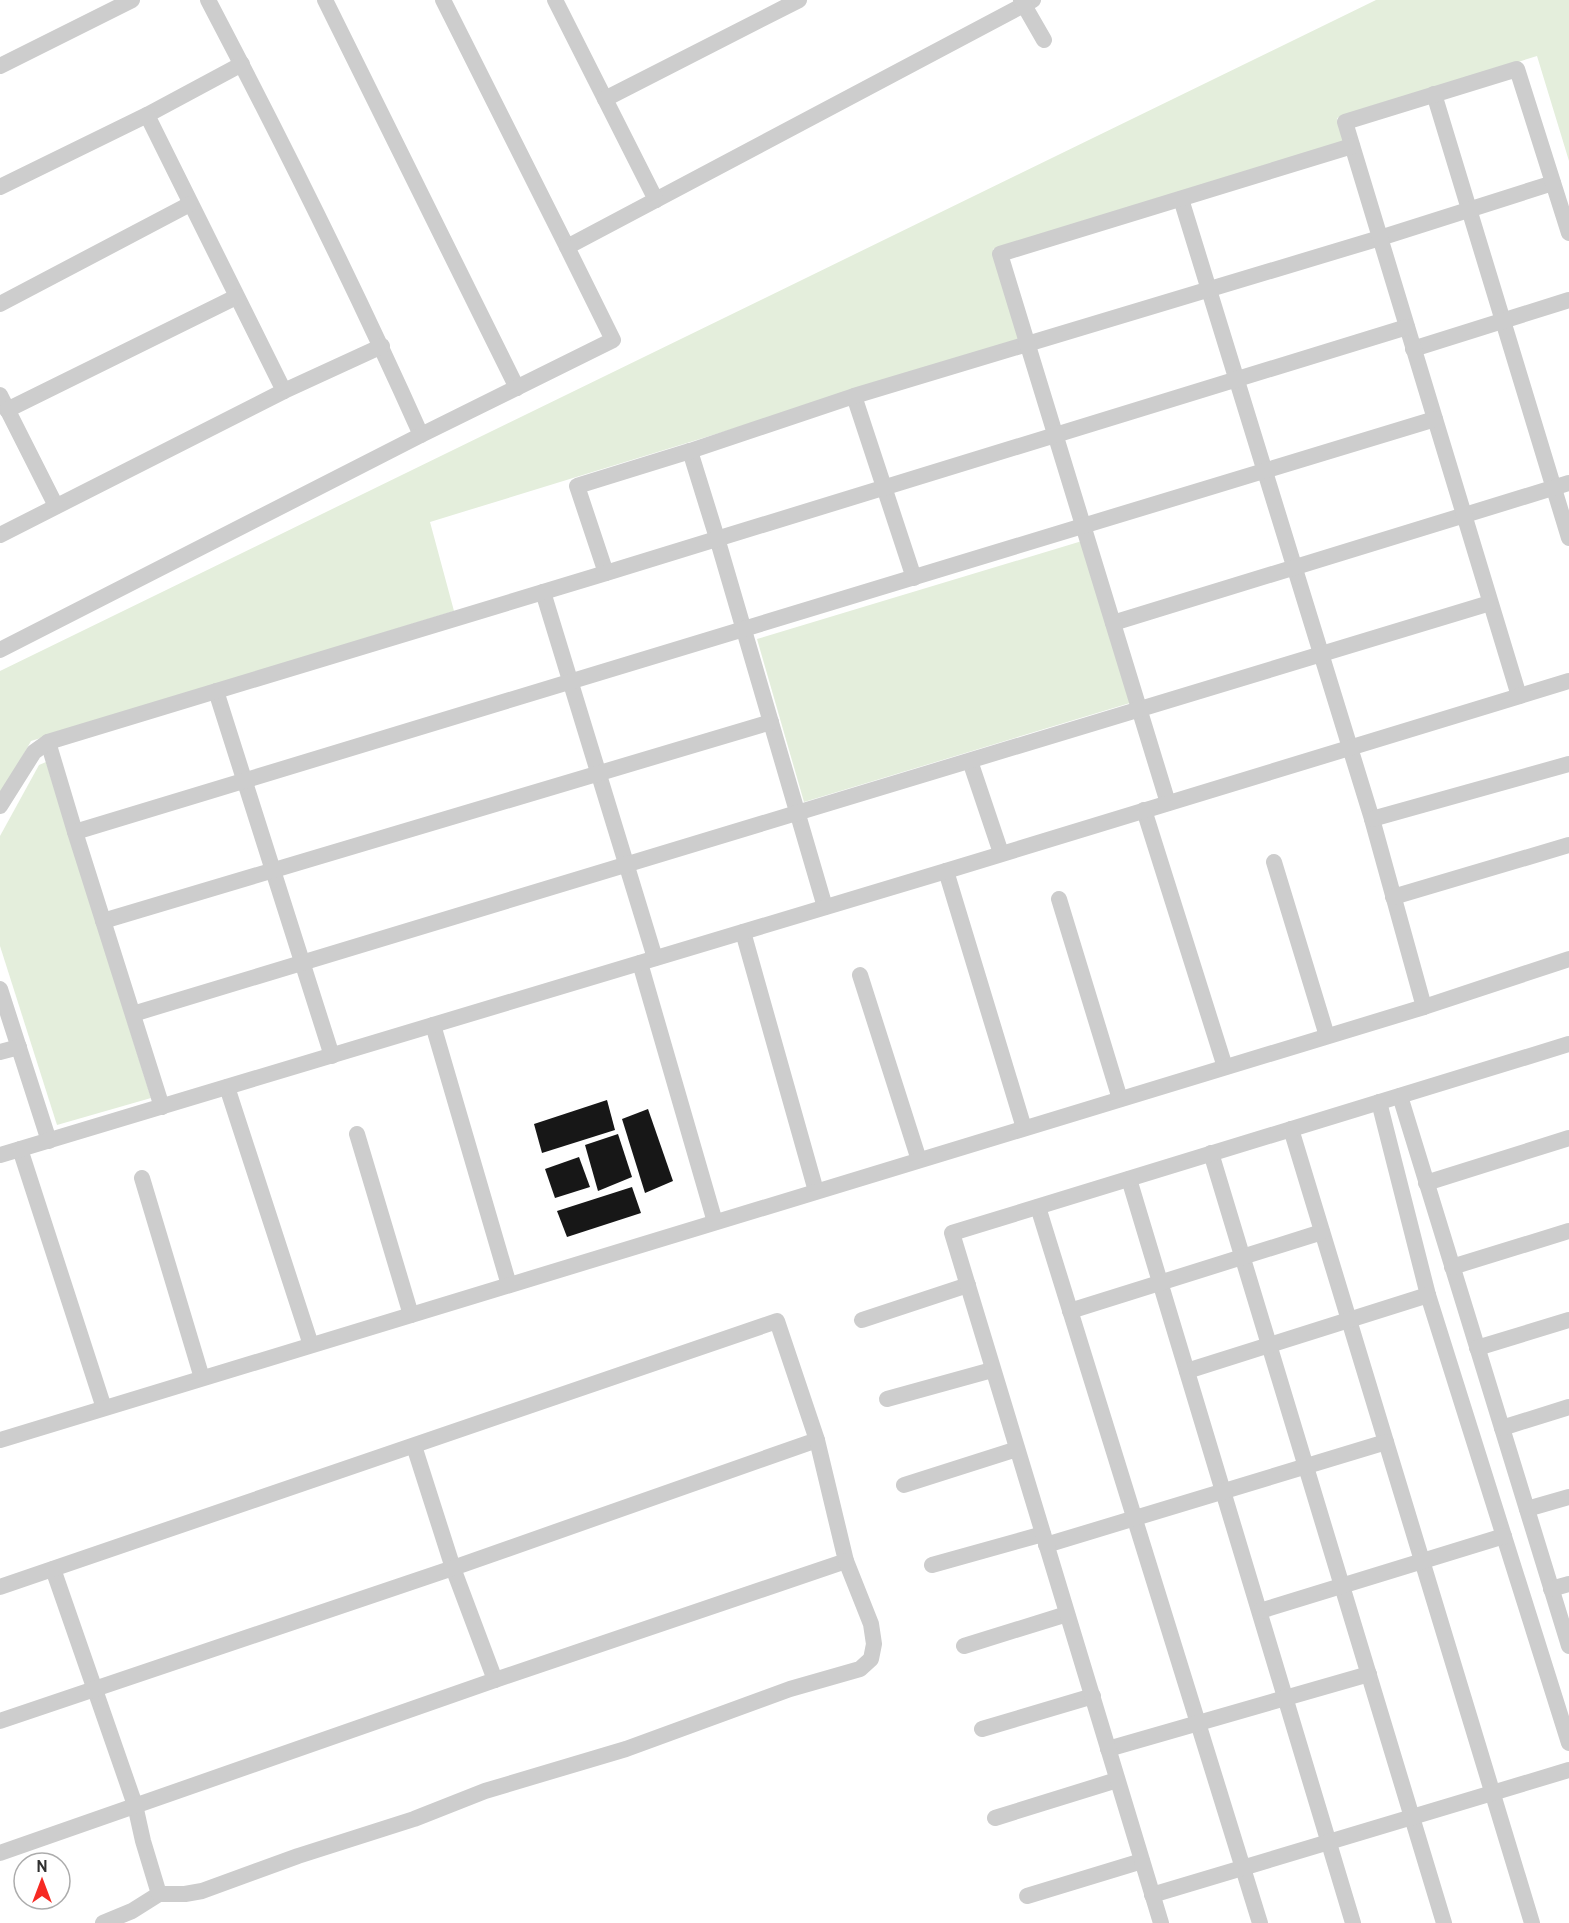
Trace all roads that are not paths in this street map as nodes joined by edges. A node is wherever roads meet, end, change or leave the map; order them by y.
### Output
1 (132, 0) edge
2 (208, 0) edge
3 (325, 0) edge
4 (442, 0) edge
5 (555, 0) edge
6 (799, 0) edge
7 (1026, 2) edge
8 (1044, 40) dead end
9 (242, 64) junction
10 (0, 66) edge
11 (1434, 94) junction
12 (605, 99) junction
13 (147, 115) junction
14 (1352, 147) junction
15 (1553, 183) junction
16 (0, 187) edge
17 (1181, 199) junction
18 (656, 200) junction
19 (190, 204) junction
20 (1469, 210) junction
21 (1569, 233) edge
22 (1380, 238) junction
23 (567, 247) junction
24 (1209, 290) junction
25 (236, 297) junction
26 (1569, 300) edge
27 (0, 304) edge
28 (1502, 320) junction
29 (1407, 327) junction
30 (1028, 345) junction
31 (382, 346) junction
32 (1413, 349) junction
33 (1237, 380) junction
34 (517, 388) junction
35 (284, 391) junction
36 (854, 396) junction
37 (4, 402) edge
38 (1435, 419) junction
39 (1055, 434) junction
40 (421, 435) junction
41 (690, 452) junction
42 (1265, 472) junction
43 (1561, 485) edge
44 (884, 487) junction
45 (56, 506) junction
46 (1464, 515) junction
47 (1083, 527) junction
48 (0, 535) edge
49 (717, 538) junction
50 (1569, 538) edge
51 (1294, 567) junction
52 (606, 573) junction
53 (914, 578) junction
54 (543, 592) junction
55 (1490, 603) junction
56 (1113, 623) junction
57 (744, 630) junction
58 (2, 644) edge
59 (1321, 653) junction
60 (1569, 681) edge
61 (571, 682) junction
62 (216, 691) junction
63 (1519, 696) junction
64 (1140, 710) junction
65 (771, 722) junction
66 (48, 742) junction
67 (1350, 747) junction
68 (970, 761) junction
69 (1569, 764) edge
70 (599, 773) junction
71 (244, 781) junction
72 (1168, 803) junction
73 (0, 806) edge
74 (1144, 810) junction
75 (797, 814) junction
76 (1372, 819) junction
77 (75, 832) junction
78 (1569, 845) edge
79 (1001, 853) junction
80 (1274, 862) dead end
81 (627, 865) junction
82 (272, 870) junction
83 (946, 871) junction
84 (1393, 897) junction
85 (1059, 899) dead end
86 (825, 907) junction
87 (103, 921) junction
88 (743, 932) junction
89 (1569, 959) edge
90 (647, 961) junction
91 (302, 963) junction
92 (860, 975) dead end
93 (0, 989) edge
94 (1424, 1007) junction
95 (133, 1014) junction
96 (433, 1025) junction
97 (1327, 1036) junction
98 (1569, 1044) edge
99 (19, 1047) junction
100 (0, 1052) edge
101 (332, 1056) junction
102 (1225, 1067) junction
103 (227, 1087) junction
104 (1400, 1096) junction
105 (1120, 1099) junction
106 (1379, 1102) junction
107 (162, 1107) junction
108 (1024, 1128) junction
109 (1291, 1129) junction
110 (357, 1134) dead end
111 (1569, 1138) edge
112 (49, 1141) junction
113 (20, 1149) junction
114 (1211, 1153) junction
115 (0, 1155) edge
116 (919, 1160) junction
117 (142, 1178) dead end
118 (1129, 1179) junction
119 (1426, 1183) junction
120 (816, 1191) junction
121 (1038, 1207) junction
122 (715, 1222) junction
123 (1569, 1230) edge
124 (1322, 1232) junction
125 (1242, 1257) junction
126 (1452, 1267) junction
127 (1161, 1282) junction
128 (509, 1285) junction
129 (968, 1285) junction
130 (1428, 1295) junction
131 (1070, 1311) junction
132 (411, 1315) junction
133 (862, 1320) dead end
134 (1569, 1320) edge
135 (1349, 1321) junction
136 (311, 1345) junction
137 (1270, 1346) junction
138 (1477, 1348) junction
139 (992, 1370) junction
140 (1187, 1371) junction
141 (202, 1378) junction
142 (887, 1399) dead end
143 (1569, 1407) edge
144 (104, 1408) junction
145 (1502, 1428) junction
146 (0, 1440) edge
147 (817, 1440) junction
148 (1386, 1442) junction
149 (414, 1446) junction
150 (1017, 1449) junction
151 (1306, 1466) junction
152 (904, 1485) dead end
153 (1224, 1491) junction
154 (1569, 1497) edge
155 (1527, 1509) junction
156 (1134, 1518) junction
157 (1504, 1536) junction
158 (1045, 1539) junction
159 (846, 1561) junction
160 (1422, 1561) junction
161 (932, 1565) dead end
162 (453, 1568) junction
163 (53, 1569) junction
164 (1569, 1584) edge
165 (1342, 1586) junction
166 (0, 1587) edge
167 (1551, 1589) junction
168 (1260, 1611) junction
169 (1067, 1614) junction
170 (964, 1646) dead end
171 (1569, 1646) edge
172 (1369, 1674) junction
173 (495, 1680) junction
174 (95, 1689) junction
175 (1093, 1696) junction
176 (1286, 1698) junction
177 (0, 1721) edge
178 (1198, 1723) junction
179 (982, 1729) dead end
180 (1569, 1743) edge
181 (1108, 1749) junction
182 (1569, 1770) edge
183 (1118, 1780) junction
184 (1491, 1793) junction
185 (135, 1805) junction
186 (1412, 1817) junction
187 (995, 1818) dead end
188 (1329, 1842) junction
189 (0, 1853) edge
190 (1142, 1861) junction
191 (1243, 1868) junction
192 (159, 1894) junction
193 (1152, 1895) junction
194 (1027, 1896) dead end
195 (102, 1923) edge
196 (1161, 1923) edge
197 (1260, 1923) edge
198 (1353, 1923) edge
199 (1444, 1923) edge
200 (1532, 1923) edge

1 - 10 street
2 - 9 street
3 - 34 street
4 - 23 street
5 - 12 street
6 - 12 street
7 - 8 street
7 - 18 street
9 - 13 street
9 - 31 street
11 - 14 street
11 - 15 street
11 - 20 street
12 - 18 street
13 - 16 street
13 - 19 street
14 - 17 street
14 - 22 street
15 - 20 street
15 - 21 street
17 - 24 street
17 - 30 street
18 - 23 street
19 - 25 street
19 - 27 street
20 - 22 street
20 - 28 street
22 - 24 street
22 - 29 street
23 - 34 street
24 - 30 street
24 - 33 street
25 - 35 street
25 - 37 street
26 - 28 street
28 - 32 street
28 - 43 street
29 - 32 street
29 - 33 street
30 - 36 street
30 - 39 street
31 - 35 street
31 - 40 street
32 - 38 street
33 - 39 street
33 - 42 street
34 - 40 street
35 - 45 street
36 - 41 street
36 - 44 street
37 - 45 street
38 - 42 street
38 - 46 street
39 - 44 street
39 - 47 street
40 - 58 street
41 - 49 street
41 - 52 street
42 - 47 street
42 - 51 street
43 - 46 street
43 - 50 street
44 - 49 street
44 - 53 street
45 - 48 street
46 - 51 street
46 - 55 street
47 - 53 street
47 - 56 street
49 - 52 street
49 - 57 street
51 - 56 street
51 - 59 street
52 - 54 street
53 - 57 street
54 - 61 street
54 - 62 street
55 - 59 street
55 - 63 street
56 - 64 street
57 - 61 street
57 - 65 street
59 - 64 street
59 - 67 street
60 - 63 street
61 - 70 street
61 - 71 street
62 - 66 street
62 - 71 street
63 - 67 street
64 - 68 street
64 - 72 street
65 - 70 street
65 - 75 street
66 - 73 street
66 - 77 street
67 - 72 street
67 - 76 street
68 - 75 street
68 - 79 street
69 - 76 street
70 - 81 street
70 - 82 street
71 - 77 street
71 - 82 street
72 - 74 street
74 - 79 street
74 - 102 street
75 - 81 street
75 - 86 street
76 - 84 street
77 - 87 street
78 - 84 street
79 - 83 street
80 - 97 street
81 - 90 street
81 - 91 street
82 - 87 street
82 - 91 street
83 - 86 street
83 - 108 street
84 - 94 street
85 - 105 street
86 - 88 street
87 - 95 street
88 - 90 street
88 - 120 street
89 - 94 street
90 - 96 street
90 - 122 street
91 - 95 street
91 - 101 street
92 - 116 street
93 - 99 street
94 - 97 street
95 - 107 street
96 - 101 street
96 - 128 street
97 - 102 street
98 - 104 street
99 - 100 street
99 - 112 street
101 - 103 street
102 - 105 street
103 - 107 street
103 - 136 street
104 - 106 street
104 - 119 street
105 - 108 street
106 - 109 street
106 - 130 street
107 - 112 street
108 - 116 street
109 - 114 street
109 - 124 street
110 - 132 street
111 - 119 street
112 - 113 street
113 - 115 street
113 - 144 street
114 - 118 street
114 - 125 street
116 - 120 street
117 - 141 street
118 - 121 street
118 - 127 street
119 - 126 street
120 - 122 street
121 - 129 street
121 - 131 street
122 - 128 street
123 - 126 street
124 - 125 street
124 - 135 street
125 - 127 street
125 - 137 street
126 - 138 street
127 - 131 street
127 - 140 street
128 - 132 street
129 - 133 street
129 - 139 street
130 - 135 street
130 - 157 street
131 - 156 street
132 - 136 street
134 - 138 street
135 - 137 street
135 - 148 street
136 - 141 street
137 - 140 street
137 - 151 street
138 - 145 street
139 - 142 street
139 - 150 street
140 - 153 street
141 - 144 street
143 - 145 street
144 - 146 street
145 - 155 street
147 - 149 street
147 - 159 street
147 - 162 street
148 - 151 street
148 - 160 street
149 - 162 street
149 - 163 street
150 - 152 street
150 - 158 street
151 - 153 street
151 - 165 street
153 - 156 street
153 - 168 street
154 - 155 street
155 - 167 street
156 - 158 street
156 - 178 street
157 - 160 street
157 - 180 street
158 - 161 street
158 - 169 street
159 - 173 street
159 - 192 street
160 - 165 street
160 - 184 street
162 - 173 street
162 - 174 street
163 - 166 street
163 - 174 street
164 - 167 street
165 - 168 street
165 - 172 street
167 - 171 street
168 - 176 street
169 - 170 street
169 - 175 street
172 - 176 street
172 - 186 street
173 - 185 street
174 - 177 street
174 - 185 street
175 - 179 street
175 - 181 street
176 - 178 street
176 - 188 street
178 - 181 street
178 - 191 street
181 - 183 street
182 - 184 street
183 - 187 street
183 - 190 street
184 - 186 street
184 - 200 street
185 - 189 street
185 - 192 street
186 - 188 street
186 - 199 street
188 - 191 street
188 - 198 street
190 - 193 street
190 - 194 street
191 - 193 street
191 - 197 street
192 - 195 street
193 - 196 street

